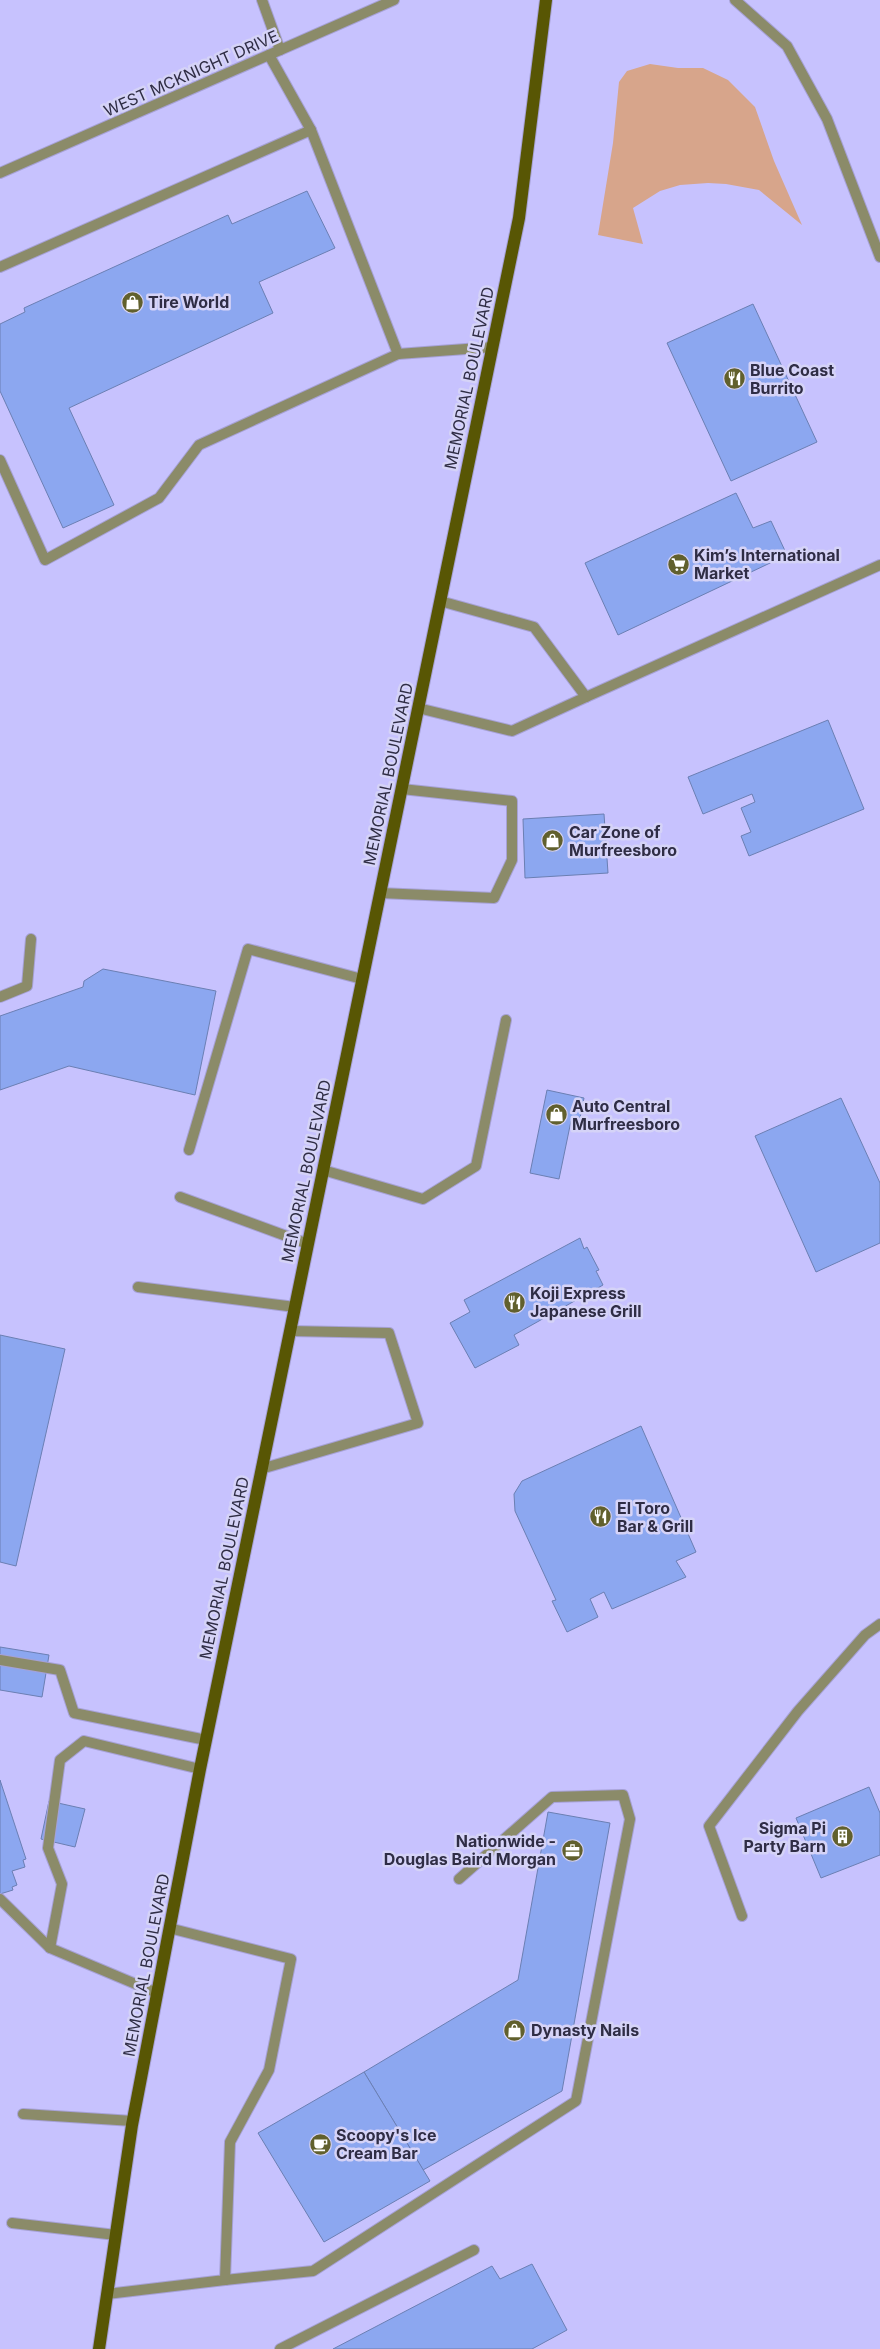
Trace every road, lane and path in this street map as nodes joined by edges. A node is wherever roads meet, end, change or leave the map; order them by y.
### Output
1 (262, 0) edge
2 (394, 0) edge
3 (546, 0) edge
4 (735, 0) edge
5 (280, 50) junction
6 (269, 55) junction
7 (311, 130) junction
8 (0, 173) edge
9 (880, 257) edge
10 (0, 267) edge
11 (492, 347) junction
12 (398, 354) junction
13 (0, 460) edge
14 (880, 565) edge
15 (440, 601) junction
16 (586, 698) junction
17 (418, 708) junction
18 (402, 789) junction
19 (380, 893) junction
20 (30, 939) dead end
21 (362, 979) junction
22 (0, 997) edge
23 (506, 1020) dead end
24 (190, 1150) dead end
25 (323, 1170) junction
26 (180, 1197) dead end
27 (308, 1244) junction
28 (138, 1287) dead end
29 (295, 1307) junction
30 (290, 1331) junction
31 (261, 1469) junction
32 (880, 1624) edge
33 (0, 1660) edge
34 (206, 1740) junction
35 (200, 1769) junction
36 (459, 1879) dead end
37 (0, 1899) edge
38 (742, 1916) dead end
39 (169, 1928) junction
40 (50, 1948) junction
41 (157, 1993) junction
42 (23, 2114) dead end
43 (133, 2121) junction
44 (12, 2223) dead end
45 (116, 2234) junction
46 (474, 2250) dead end
47 (225, 2280) junction
48 (107, 2294) junction
49 (99, 2349) edge
50 (280, 2349) edge

1 - 5 street
2 - 5 street, WEST MCKNIGHT DRIVE
3 - 11 main road, MEMORIAL BOULEVARD
4 - 9 street
5 - 6 street, WEST MCKNIGHT DRIVE
6 - 7 street
6 - 8 street, WEST MCKNIGHT DRIVE
7 - 10 street
7 - 12 street
11 - 12 street
11 - 15 main road, MEMORIAL BOULEVARD
12 - 13 street
14 - 16 street
15 - 16 street
15 - 17 main road, MEMORIAL BOULEVARD
16 - 17 street
17 - 18 main road, MEMORIAL BOULEVARD
18 - 19 main road, MEMORIAL BOULEVARD
18 - 19 street
19 - 21 main road, MEMORIAL BOULEVARD
20 - 22 street
21 - 24 street
21 - 25 main road, MEMORIAL BOULEVARD
23 - 25 street
25 - 27 main road, MEMORIAL BOULEVARD
26 - 27 street
27 - 29 main road, MEMORIAL BOULEVARD
28 - 29 street
29 - 30 main road, MEMORIAL BOULEVARD
30 - 31 main road, MEMORIAL BOULEVARD
30 - 31 street
31 - 34 main road, MEMORIAL BOULEVARD
32 - 38 street
33 - 34 street
34 - 35 main road, MEMORIAL BOULEVARD
35 - 39 main road, MEMORIAL BOULEVARD
35 - 40 street
36 - 47 street
37 - 40 street
39 - 41 main road, MEMORIAL BOULEVARD
39 - 47 street
40 - 41 street
41 - 43 main road, MEMORIAL BOULEVARD
42 - 43 street
43 - 45 main road, MEMORIAL BOULEVARD
44 - 45 street
45 - 48 main road, MEMORIAL BOULEVARD
46 - 50 street
47 - 48 street
48 - 49 main road, MEMORIAL BOULEVARD

